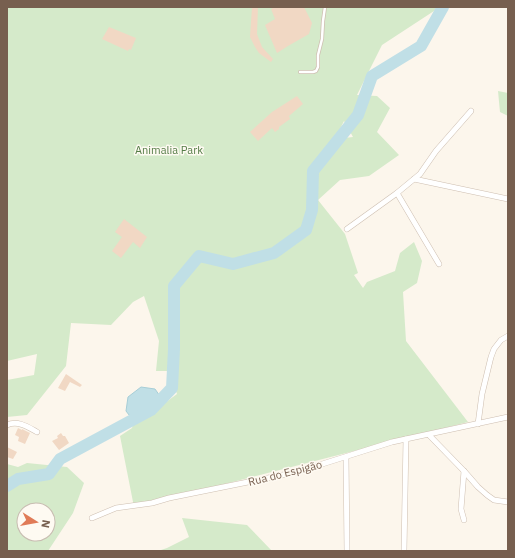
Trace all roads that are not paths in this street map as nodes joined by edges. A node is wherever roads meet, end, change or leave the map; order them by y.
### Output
1 (325, 7) edge
2 (300, 72) dead end
3 (471, 111) dead end
4 (414, 179) junction
5 (397, 193) junction
6 (508, 199) edge
7 (347, 229) dead end
8 (439, 264) dead end
9 (508, 336) edge
10 (508, 417) edge
11 (478, 424) junction
12 (7, 425) edge
13 (37, 432) dead end
14 (429, 435) junction
15 (406, 439) junction
16 (346, 457) junction
17 (464, 471) junction
18 (508, 502) edge
19 (92, 518) dead end
20 (464, 520) dead end
21 (347, 551) edge
22 (404, 551) edge

1 - 2 lane
3 - 4 street
4 - 5 street
4 - 6 street
5 - 7 street
5 - 8 street
9 - 11 street
10 - 11 street, Rua do Espigão
11 - 14 street, Rua do Espigão
12 - 13 street
14 - 15 street, Rua do Espigão
14 - 17 street
15 - 16 street, Rua do Espigão
15 - 22 street
16 - 19 street, Rua do Espigão
16 - 21 street
17 - 18 street
17 - 20 street

